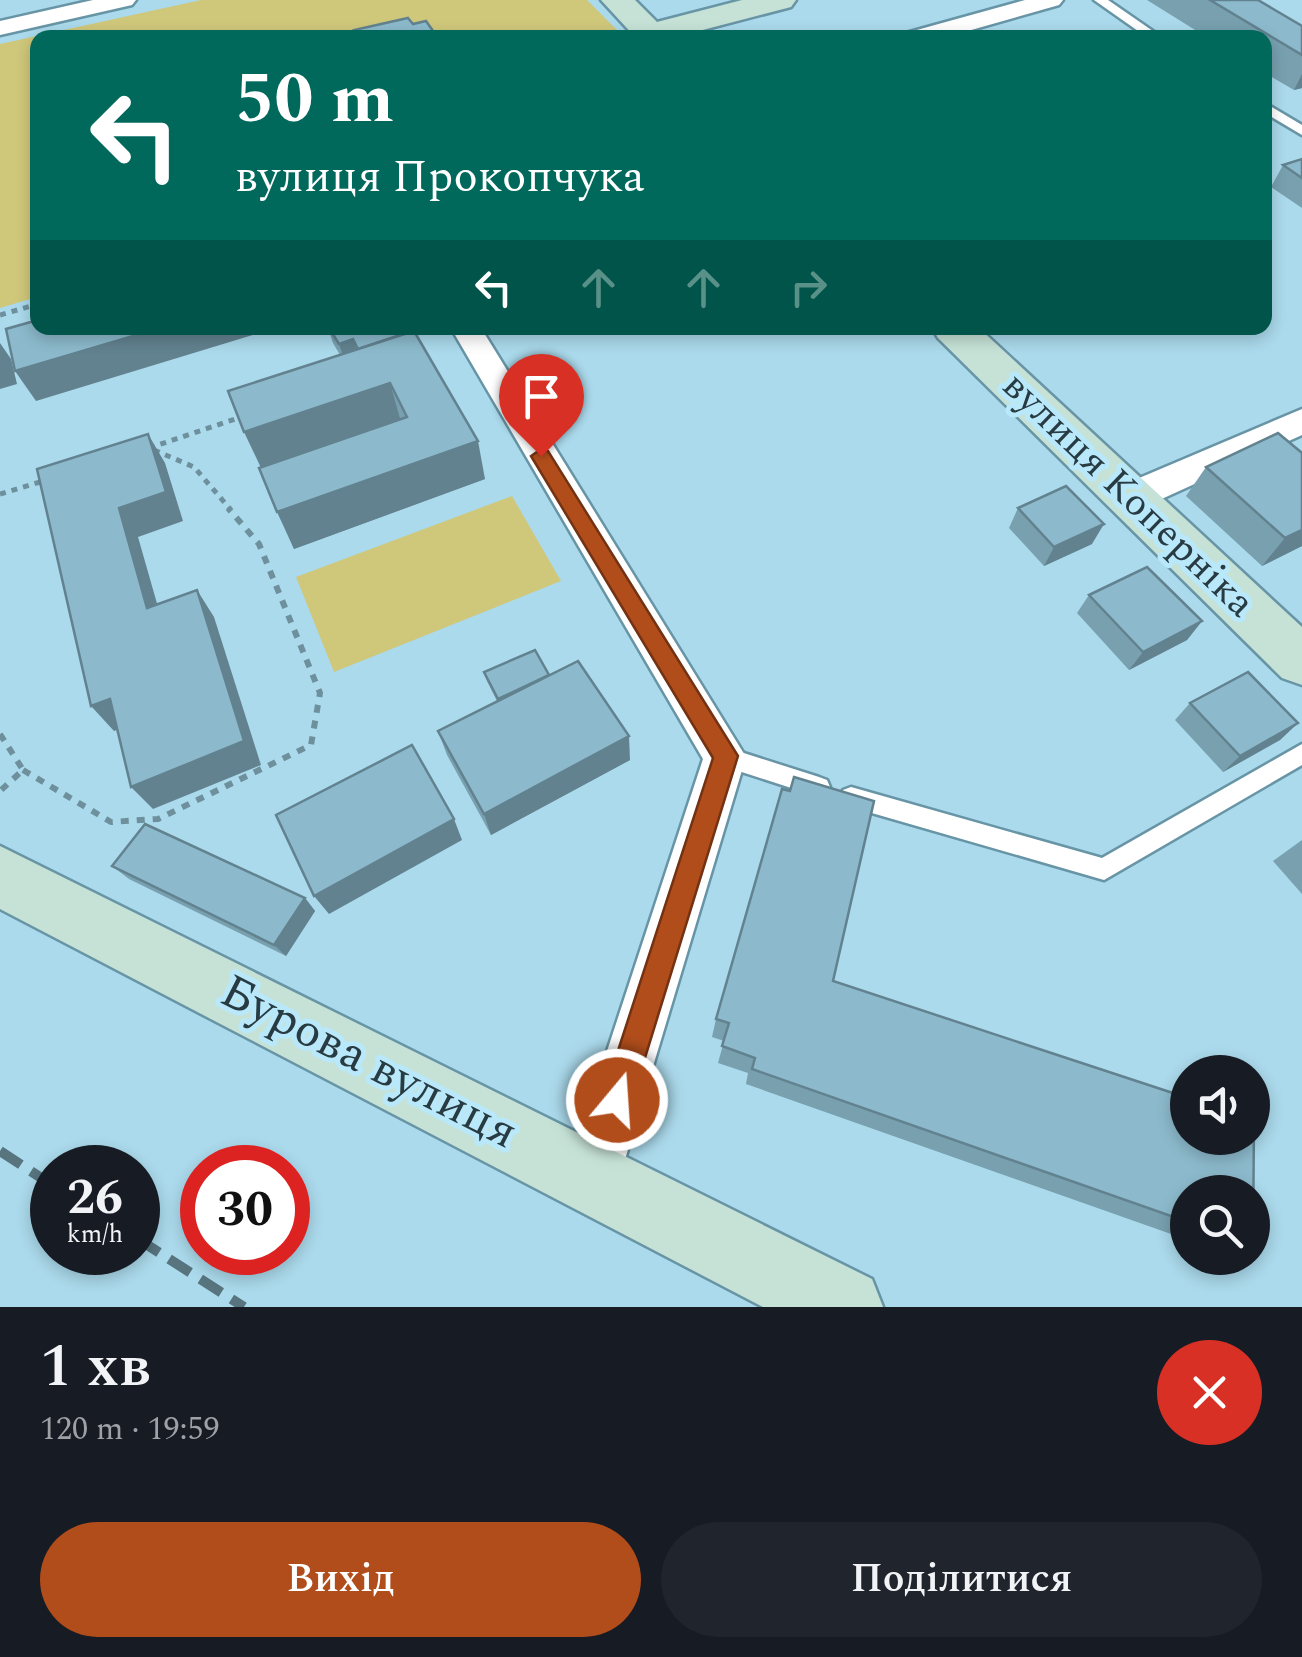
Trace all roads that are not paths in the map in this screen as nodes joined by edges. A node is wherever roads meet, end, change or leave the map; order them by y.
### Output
1 (124, 0) edge
2 (617, 0) edge
3 (780, 0) edge
4 (1051, 0) edge
5 (1100, 0) edge
6 (0, 28) edge
7 (647, 30) edge
8 (674, 30) edge
9 (943, 30) edge
10 (1146, 30) edge
11 (1272, 112) edge
12 (1302, 131) edge
13 (470, 335) edge
14 (960, 335) edge
15 (1302, 422) edge
16 (1130, 498) junction
17 (1302, 662) edge
18 (1302, 754) edge
19 (726, 756) junction
20 (0, 876) edge
21 (593, 1176) junction
22 (844, 1307) edge

1 - 6 street
2 - 7 main road
3 - 8 main road
4 - 9 street
5 - 10 lane
11 - 12 lane
13 - 19 street
14 - 16 main road, вулиця Коперніка
15 - 16 street
16 - 17 main road, вулиця Коперніка
18 - 19 lane
19 - 21 street
20 - 21 main road, Бурова вулиця
21 - 22 main road, Бурова вулиця

